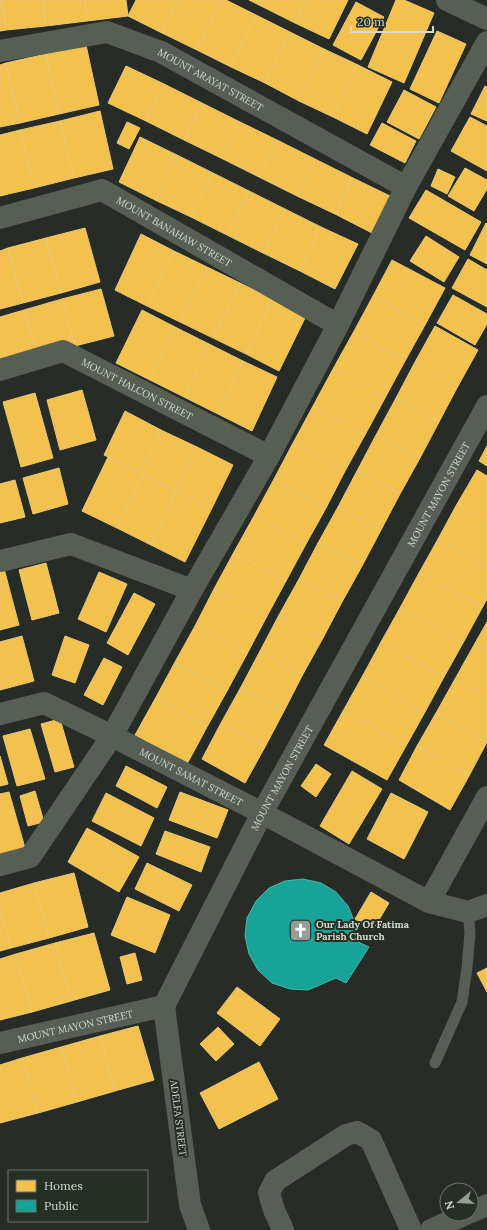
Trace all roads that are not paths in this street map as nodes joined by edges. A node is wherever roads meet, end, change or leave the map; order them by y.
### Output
1 (447, 0) edge
2 (487, 19) edge
3 (487, 42) edge
4 (0, 51) edge
5 (406, 186) junction
6 (0, 218) edge
7 (338, 325) junction
8 (0, 370) edge
9 (487, 406) edge
10 (269, 456) junction
11 (0, 561) edge
12 (192, 590) junction
13 (0, 714) edge
14 (112, 736) junction
15 (487, 797) edge
16 (262, 813) junction
17 (0, 865) edge
18 (429, 902) junction
19 (478, 908) edge
20 (164, 1006) junction
21 (0, 1044) edge
22 (435, 1063) dead end
23 (448, 1222) edge
24 (198, 1230) edge
25 (284, 1230) edge
26 (411, 1230) edge
27 (431, 1230) edge

1 - 2 street
3 - 5 street
4 - 5 street, MOUNT ARAYAT STREET
5 - 7 street
6 - 7 street, MOUNT BANAHAW STREET
7 - 10 street
8 - 10 street, MOUNT HALCON STREET
9 - 16 street, MOUNT MAYON STREET
10 - 12 street
11 - 12 street
12 - 14 street
13 - 14 street, MOUNT SAMAT STREET
14 - 16 street, MOUNT SAMAT STREET
14 - 17 street
15 - 18 street
16 - 18 street, MOUNT SAMAT STREET
16 - 20 street, MOUNT MAYON STREET
18 - 19 street, MOUNT SAMAT STREET
19 - 22 lane
20 - 21 street, MOUNT MAYON STREET
20 - 24 street, ADELFA STREET
23 - 27 street
25 - 26 street

